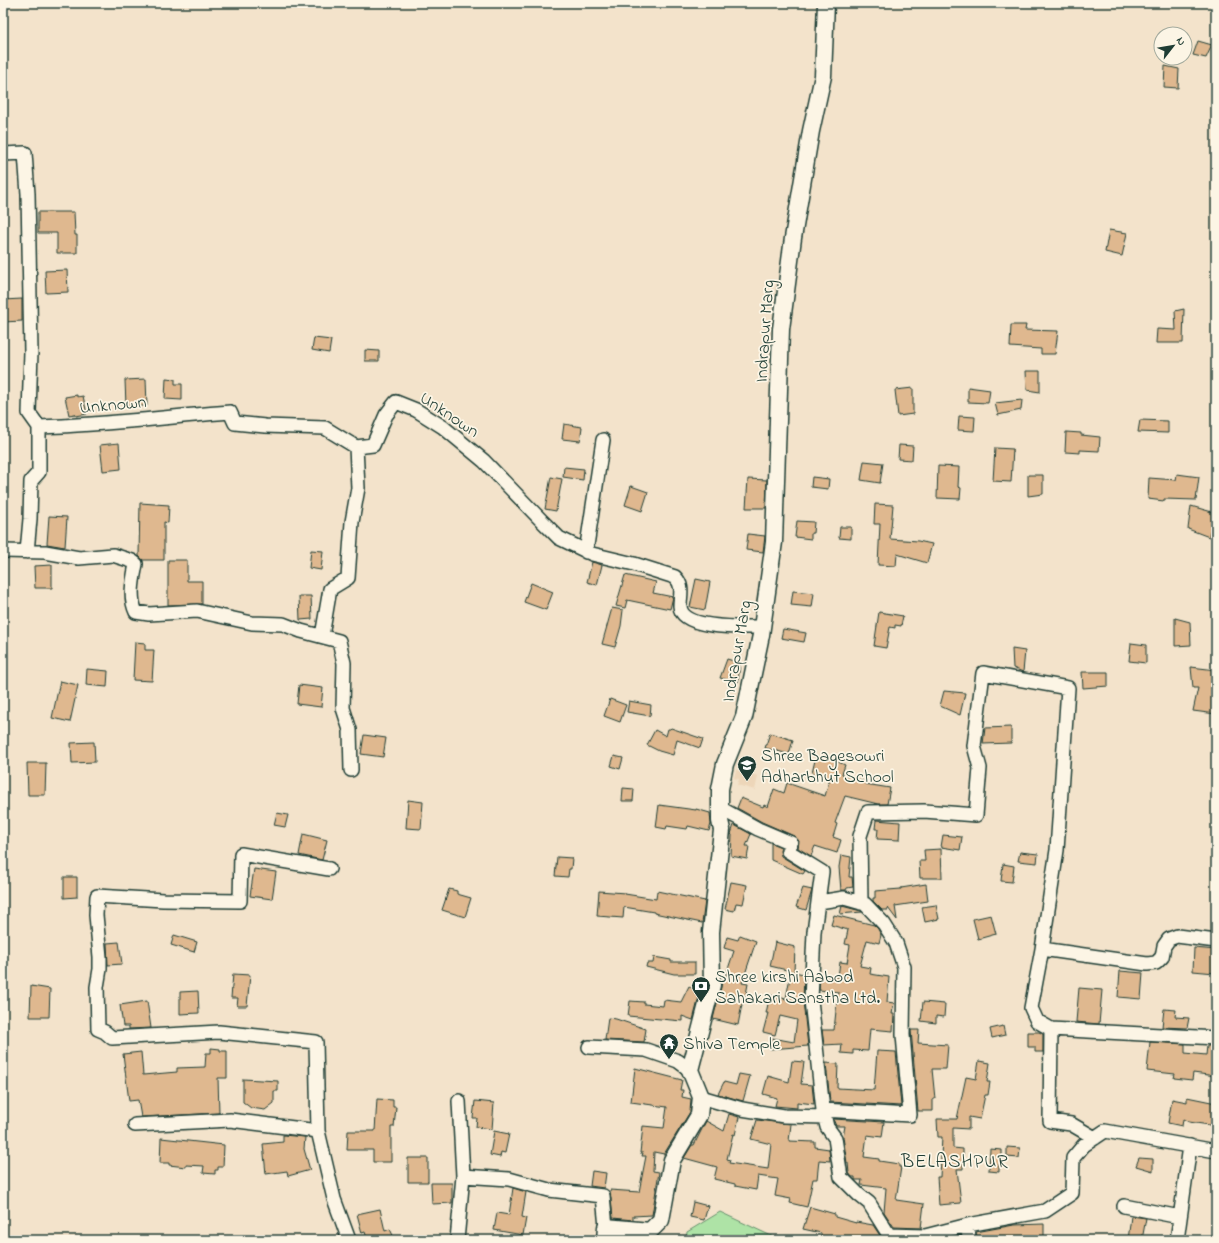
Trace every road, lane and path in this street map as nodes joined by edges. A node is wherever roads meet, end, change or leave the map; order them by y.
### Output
1 (826, 3) edge
2 (3, 154) edge
3 (40, 427) junction
4 (603, 440) dead end
5 (356, 447) junction
6 (3, 551) edge
7 (27, 552) junction
8 (586, 552) junction
9 (762, 627) junction
10 (322, 636) junction
11 (351, 770) dead end
12 (720, 808) junction
13 (329, 870) dead end
14 (819, 902) junction
15 (861, 903) junction
16 (1216, 941) edge
17 (1042, 949) junction
18 (1051, 1029) junction
19 (1216, 1038) edge
20 (589, 1047) dead end
21 (690, 1070) junction
22 (701, 1097) junction
23 (458, 1101) dead end
24 (824, 1113) junction
25 (135, 1125) dead end
26 (318, 1131) junction
27 (1095, 1138) junction
28 (1190, 1146) junction
29 (1216, 1151) edge
30 (463, 1176) junction
31 (1124, 1206) dead end
32 (1180, 1217) junction
33 (968, 1225) junction
34 (606, 1234) edge
35 (349, 1240) edge
36 (457, 1240) edge
37 (969, 1240) edge
38 (1178, 1240) edge

1 - 9 street, Indrapur Marg
2 - 3 street
3 - 5 street, Unknown
3 - 7 street
4 - 8 street
5 - 8 street, Unknown
5 - 10 street
6 - 7 street
7 - 10 street
8 - 9 street, Unknown
9 - 12 street, Indrapur Marg
10 - 11 street
12 - 14 street
12 - 21 street, Indrapur Marg
13 - 26 street
14 - 15 street
14 - 24 street
15 - 17 street
15 - 24 street
16 - 17 street
17 - 18 street
18 - 19 street
18 - 27 street
20 - 21 street
21 - 22 street
22 - 24 street
22 - 34 street
23 - 30 street
24 - 33 street
25 - 26 street
26 - 35 street
27 - 28 street
27 - 33 street
28 - 29 street
28 - 32 street
30 - 34 street
30 - 36 street
31 - 32 street
32 - 38 street
33 - 37 street

